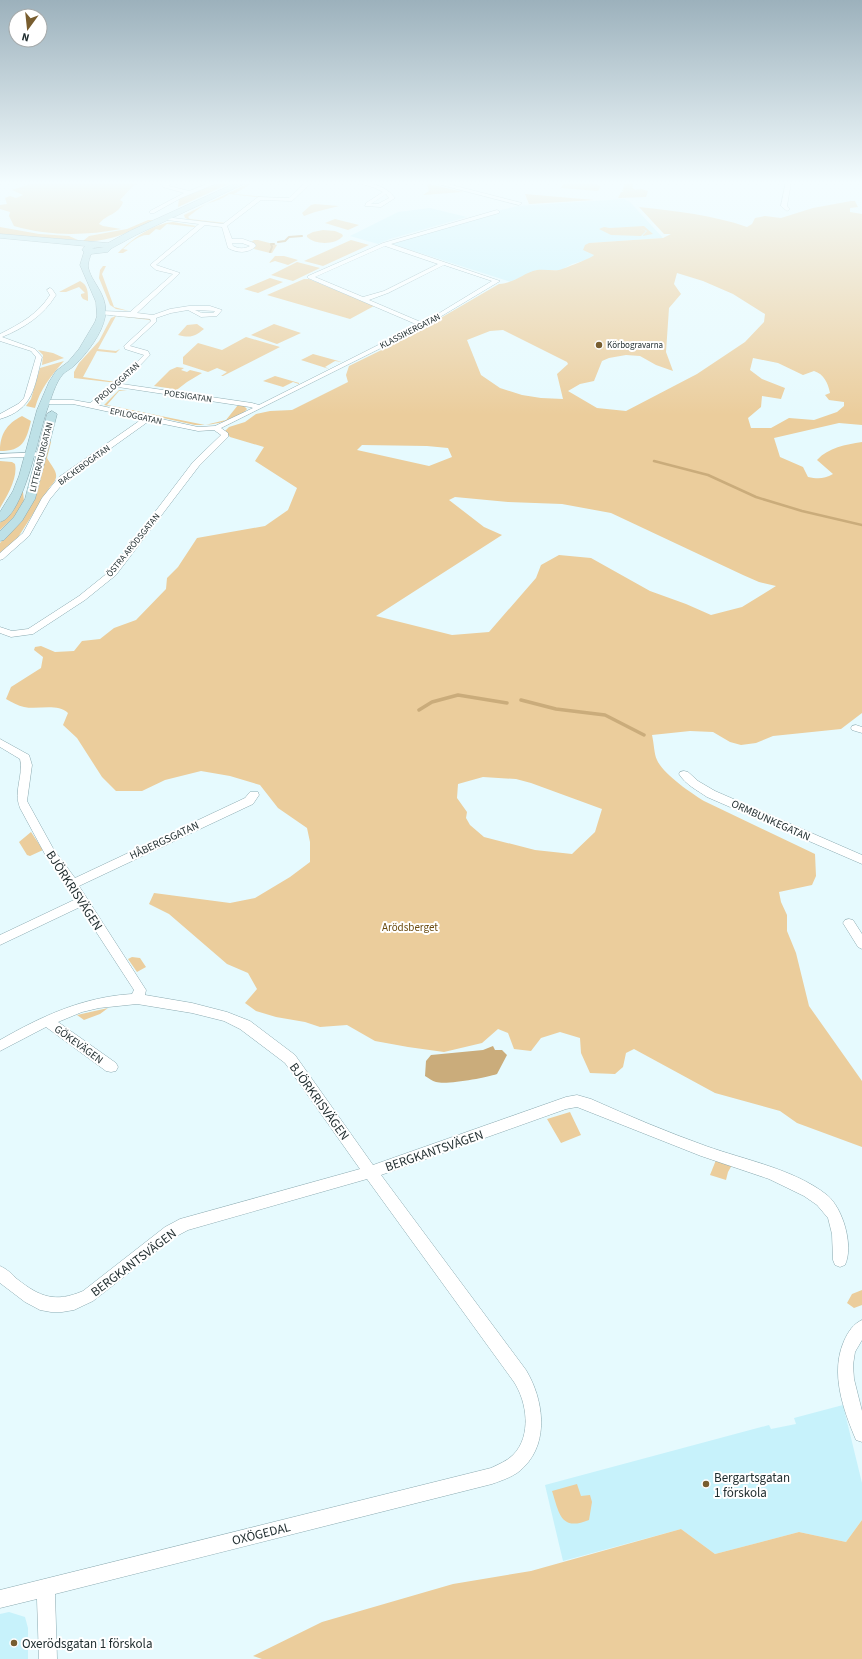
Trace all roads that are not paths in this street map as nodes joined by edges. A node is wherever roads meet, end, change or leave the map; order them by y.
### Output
1 (93, 259) edge
2 (160, 259) edge
3 (350, 259) edge
4 (433, 259) edge
5 (444, 263) junction
6 (50, 290) dead end
7 (362, 300) junction
8 (189, 308) dead end
9 (101, 313) junction
10 (132, 314) junction
11 (153, 317) junction
12 (423, 325) junction
13 (0, 337) edge
14 (66, 368) junction
15 (117, 385) junction
16 (45, 402) junction
17 (56, 402) junction
18 (91, 406) junction
19 (260, 408) junction
20 (0, 417) edge
21 (148, 418) junction
22 (216, 428) junction
23 (42, 454) junction
24 (29, 455) junction
25 (0, 456) edge
26 (0, 519) edge
27 (0, 538) edge
28 (0, 557) edge
29 (0, 630) edge
30 (0, 742) edge
31 (684, 774) dead end
32 (254, 795) dead end
33 (862, 860) edge
34 (73, 884) junction
35 (82, 901) junction
36 (849, 923) dead end
37 (0, 940) edge
38 (862, 944) edge
39 (138, 999) junction
40 (47, 1021) junction
41 (0, 1046) edge
42 (111, 1067) dead end
43 (370, 1172) junction
44 (840, 1260) dead end
45 (0, 1273) edge
46 (862, 1328) edge
47 (862, 1434) edge
48 (519, 1461) joint
49 (46, 1587) junction
50 (0, 1599) edge
51 (48, 1659) edge

1 - 9 street, LITTERATURGATAN
2 - 10 street
3 - 7 street
4 - 5 street, KLASSIKERGATAN
5 - 7 street
5 - 12 street, KLASSIKERGATAN
6 - 13 street
7 - 12 street
8 - 11 street
9 - 10 street
9 - 14 street, LITTERATURGATAN
10 - 11 street
11 - 15 street, PROLOGGATAN
12 - 19 street, KLASSIKERGATAN
13 - 20 street
14 - 16 street, LITTERATURGATAN
14 - 17 street, LITTERATURGATAN
15 - 18 street, PROLOGGATAN
15 - 19 street, POESIGATAN
16 - 17 street, EPILOGGATAN
16 - 24 street, LITTERATURGATAN
17 - 18 street, EPILOGGATAN
17 - 23 street, LITTERATURGATAN
18 - 21 street, EPILOGGATAN
19 - 22 street, KLASSIKERGATAN
21 - 22 street, EPILOGGATAN
21 - 28 street, BACKEBOGATAN
22 - 29 street, ÖSTRA ARÖDSGATAN
23 - 24 street
23 - 27 street, LITTERATURGATAN
24 - 25 street
24 - 26 street, LITTERATURGATAN
30 - 34 street, BJÖRKRISVÄGEN
31 - 33 street, ORMBUNKEGATAN
32 - 34 street, HÅBERGSGATAN
34 - 35 street, BJÖRKRISVÄGEN
35 - 37 street
35 - 39 street, BJÖRKRISVÄGEN
36 - 38 street
39 - 40 street, GÖKEVÄGEN
39 - 43 street, BJÖRKRISVÄGEN
40 - 41 street, GÖKEVÄGEN
40 - 42 street, GÖKEVÄGEN
43 - 44 street, BERGKANTSVÄGEN
43 - 45 street, BERGKANTSVÄGEN
43 - 48 street, BJÖRKRISVÄGEN
46 - 47 street
48 - 49 street, OXÖGEDAL
49 - 50 street, OXÖGEDAL
49 - 51 street

